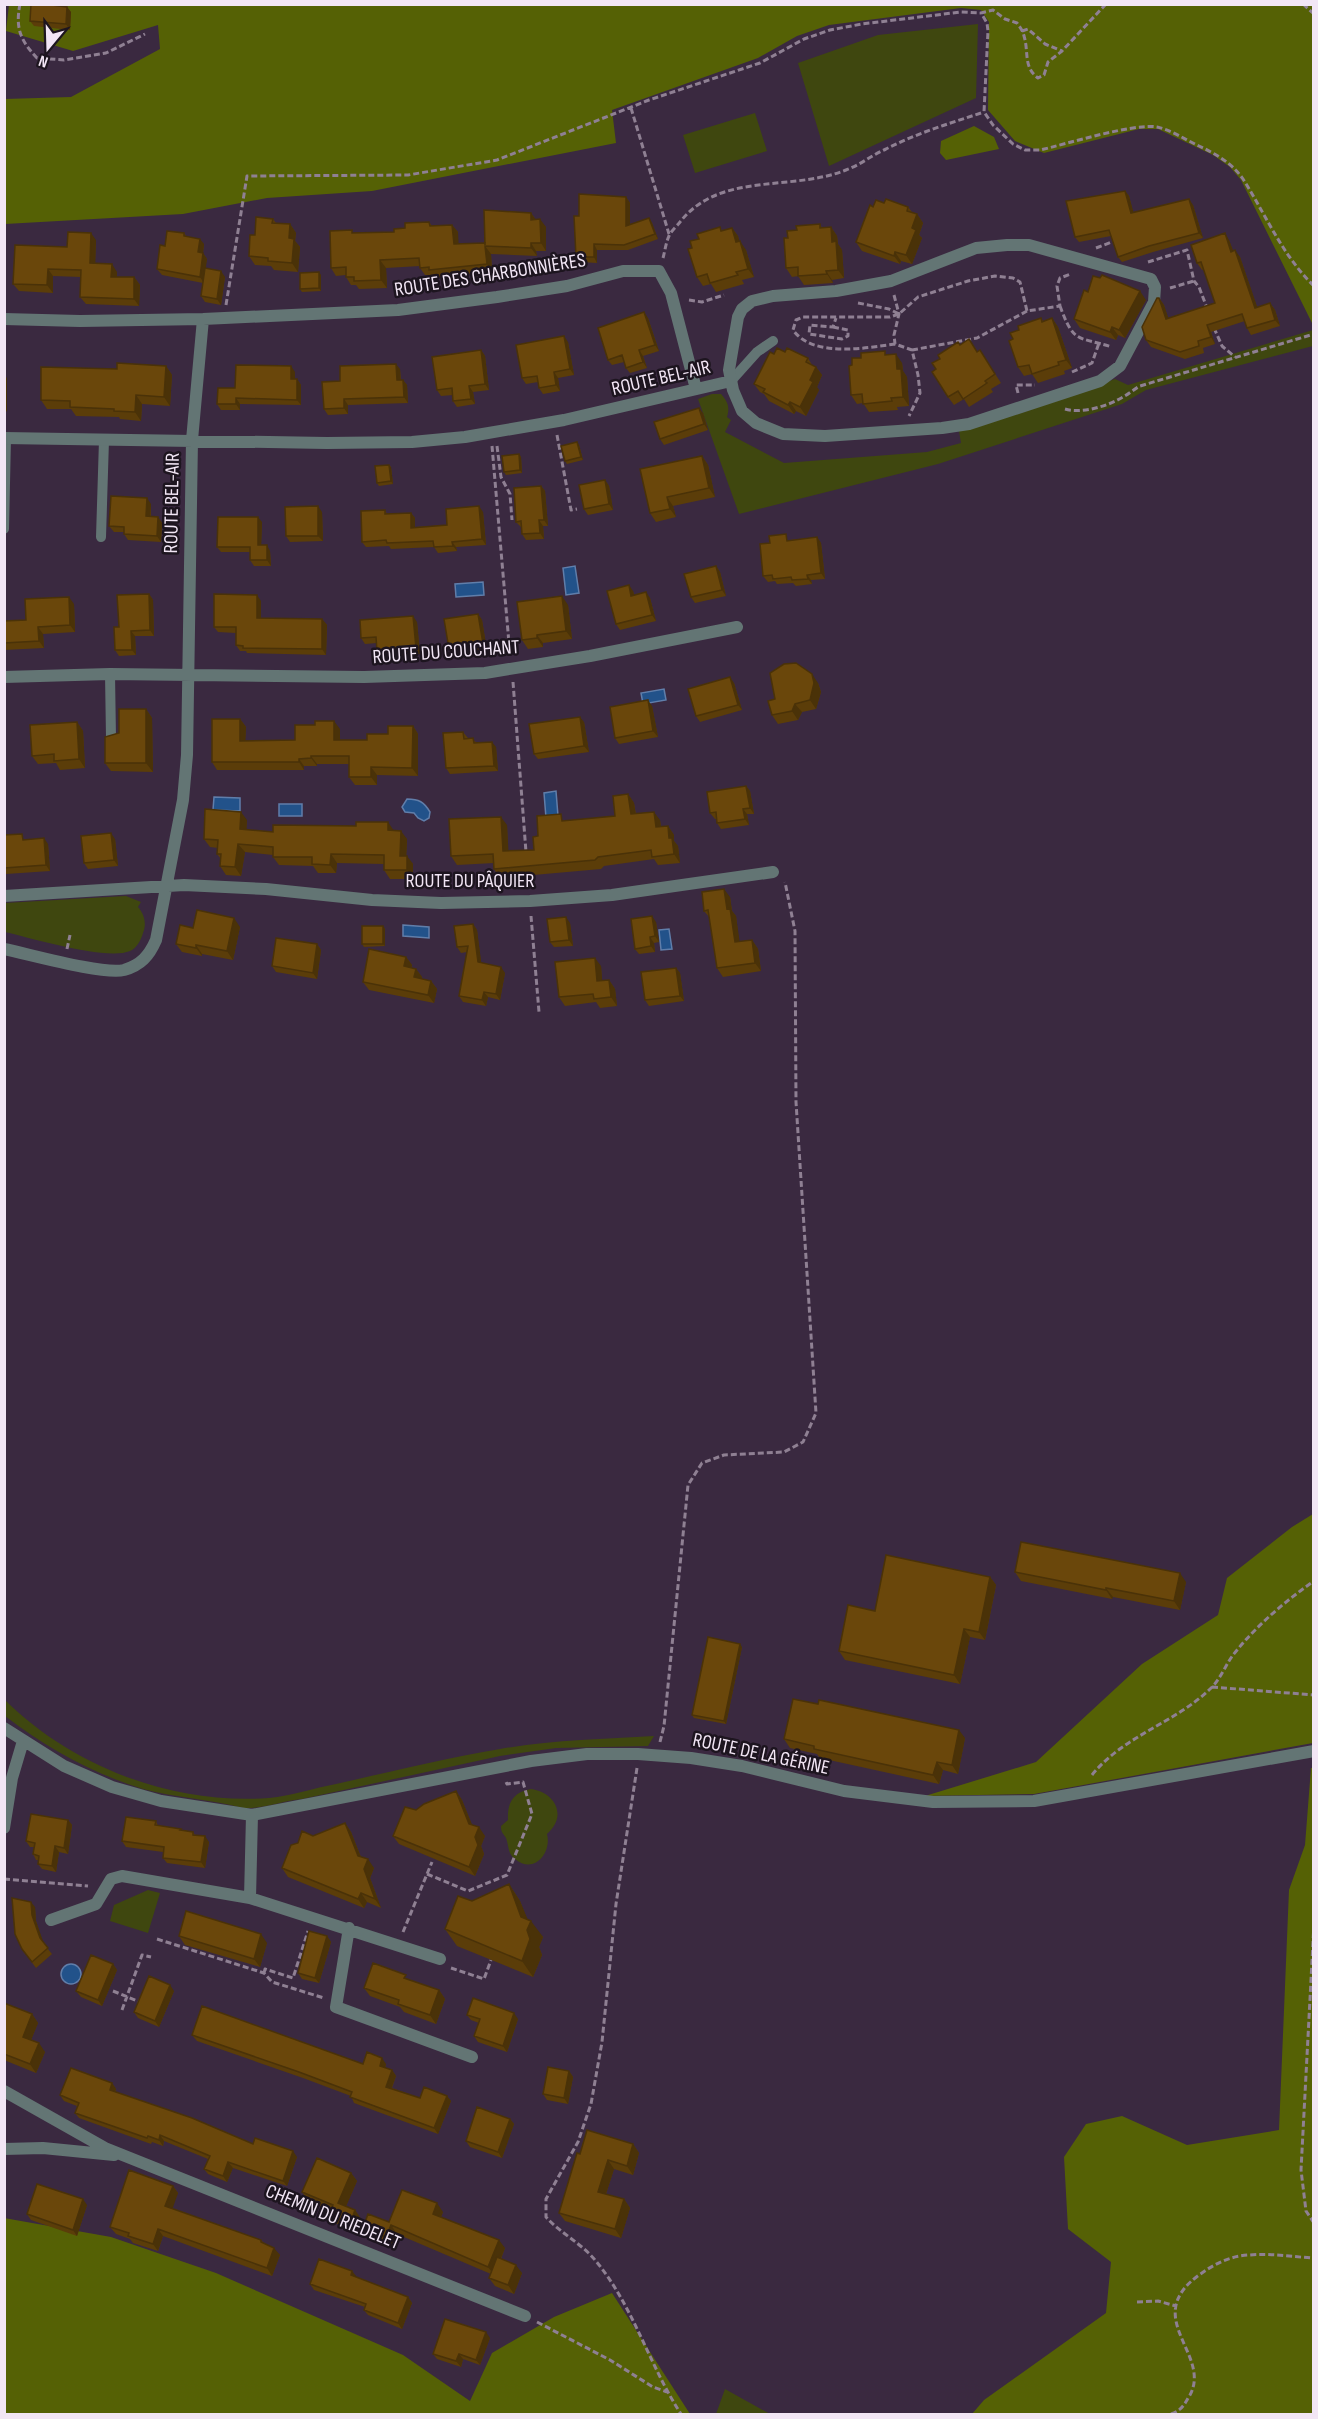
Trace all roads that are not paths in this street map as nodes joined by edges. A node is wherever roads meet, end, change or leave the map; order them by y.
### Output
1 (4, 319) edge
2 (203, 319) junction
3 (773, 341) dead end
4 (731, 381) junction
5 (696, 389) junction
6 (5, 438) edge
7 (104, 440) junction
8 (192, 441) junction
9 (4, 529) edge
10 (101, 537) dead end
11 (737, 627) dead end
12 (110, 674) junction
13 (189, 674) junction
14 (4, 677) edge
15 (111, 738) edge
16 (773, 872) road end
17 (166, 887) junction
18 (4, 896) edge
19 (4, 949) edge
20 (4, 1728) edge
21 (23, 1742) junction
22 (1314, 1751) edge
23 (252, 1815) junction
24 (4, 1828) edge
25 (250, 1898) junction
26 (51, 1920) dead end
27 (349, 1928) junction
28 (440, 1959) road end
29 (472, 2057) dead end
30 (4, 2091) edge
31 (4, 2149) edge
32 (125, 2156) junction
33 (525, 2316) road end

1 - 2 street, ROUTE DES CHARBONNIÈRES
2 - 5 street, ROUTE DES CHARBONNIÈRES
2 - 8 street
3 - 4 lane, ROUTE BEL-AIR
4 - 4 street, ROUTE BEL-AIR
4 - 5 street, ROUTE BEL-AIR
5 - 8 street, ROUTE BEL-AIR
6 - 7 street
6 - 9 lane
7 - 8 street
7 - 10 lane
8 - 13 street, ROUTE BEL-AIR
11 - 13 street, ROUTE DU COUCHANT
12 - 13 street, ROUTE DU COUCHANT
12 - 14 street, ROUTE DU COUCHANT
12 - 15 lane
13 - 17 street, ROUTE BEL-AIR
16 - 17 street, ROUTE DU PÂQUIER
17 - 18 street, ROUTE DU PÂQUIER
17 - 19 street, ROUTE BEL-AIR
20 - 21 street, ROUTE DE LA GÉRINE
21 - 23 street, ROUTE DE LA GÉRINE
21 - 24 street
22 - 23 street, ROUTE DE LA GÉRINE
23 - 25 street
25 - 26 street
25 - 27 street
27 - 28 street
27 - 29 street
30 - 32 street, CHEMIN DU RIEDELET
31 - 32 street, CHEMIN DU RIEDELET
32 - 33 street, CHEMIN DU RIEDELET

